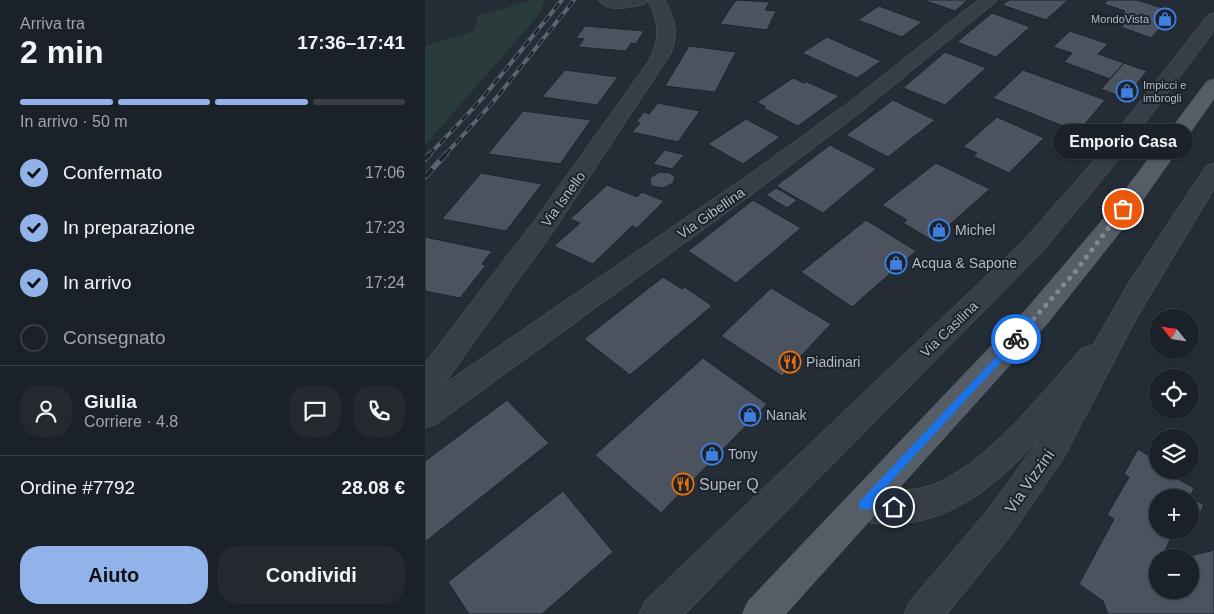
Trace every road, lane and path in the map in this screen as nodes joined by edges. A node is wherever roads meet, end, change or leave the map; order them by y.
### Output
1 (639, 0) edge
2 (656, 0) edge
3 (989, 0) edge
4 (613, 2) edge
5 (1214, 19) edge
6 (1214, 85) edge
7 (1214, 171) edge
8 (1113, 334) junction
9 (425, 386) edge
10 (425, 414) edge
11 (862, 506) junction
12 (658, 614) edge
13 (761, 614) edge
14 (923, 614) edge

1 - 4 street
2 - 9 street, Via Isnello
3 - 10 street, Via Gibellina
5 - 12 street, Via Casilina
6 - 11 main road
7 - 8 street, Via Vizzini
8 - 11 street, Via Vizzini
8 - 14 street, Via Vizzini
11 - 13 main road

